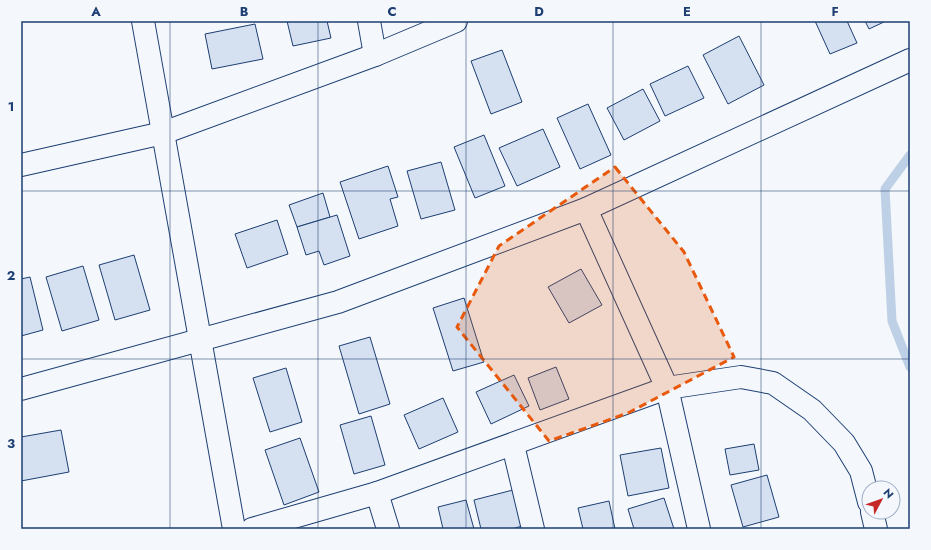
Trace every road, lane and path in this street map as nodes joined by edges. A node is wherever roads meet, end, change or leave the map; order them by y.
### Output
1 (143, 21) edge
2 (369, 21) edge
3 (456, 21) edge
4 (375, 55) junction
5 (910, 60) edge
6 (163, 133) junction
7 (21, 165) edge
8 (586, 209) junction
9 (200, 338) junction
10 (21, 388) edge
11 (666, 388) junction
12 (513, 445) junction
13 (863, 480) edge
14 (377, 493) junction
15 (234, 529) edge
16 (252, 529) edge
17 (388, 529) edge
18 (533, 529) edge
19 (699, 529) edge

1 - 6 street
2 - 4 street
3 - 4 street
4 - 6 street
5 - 8 street
6 - 7 street
6 - 9 street
8 - 9 street
8 - 11 street
9 - 10 street
9 - 15 street
11 - 12 street
11 - 13 street
11 - 19 street
12 - 14 street
12 - 18 street
14 - 16 street
14 - 17 street

